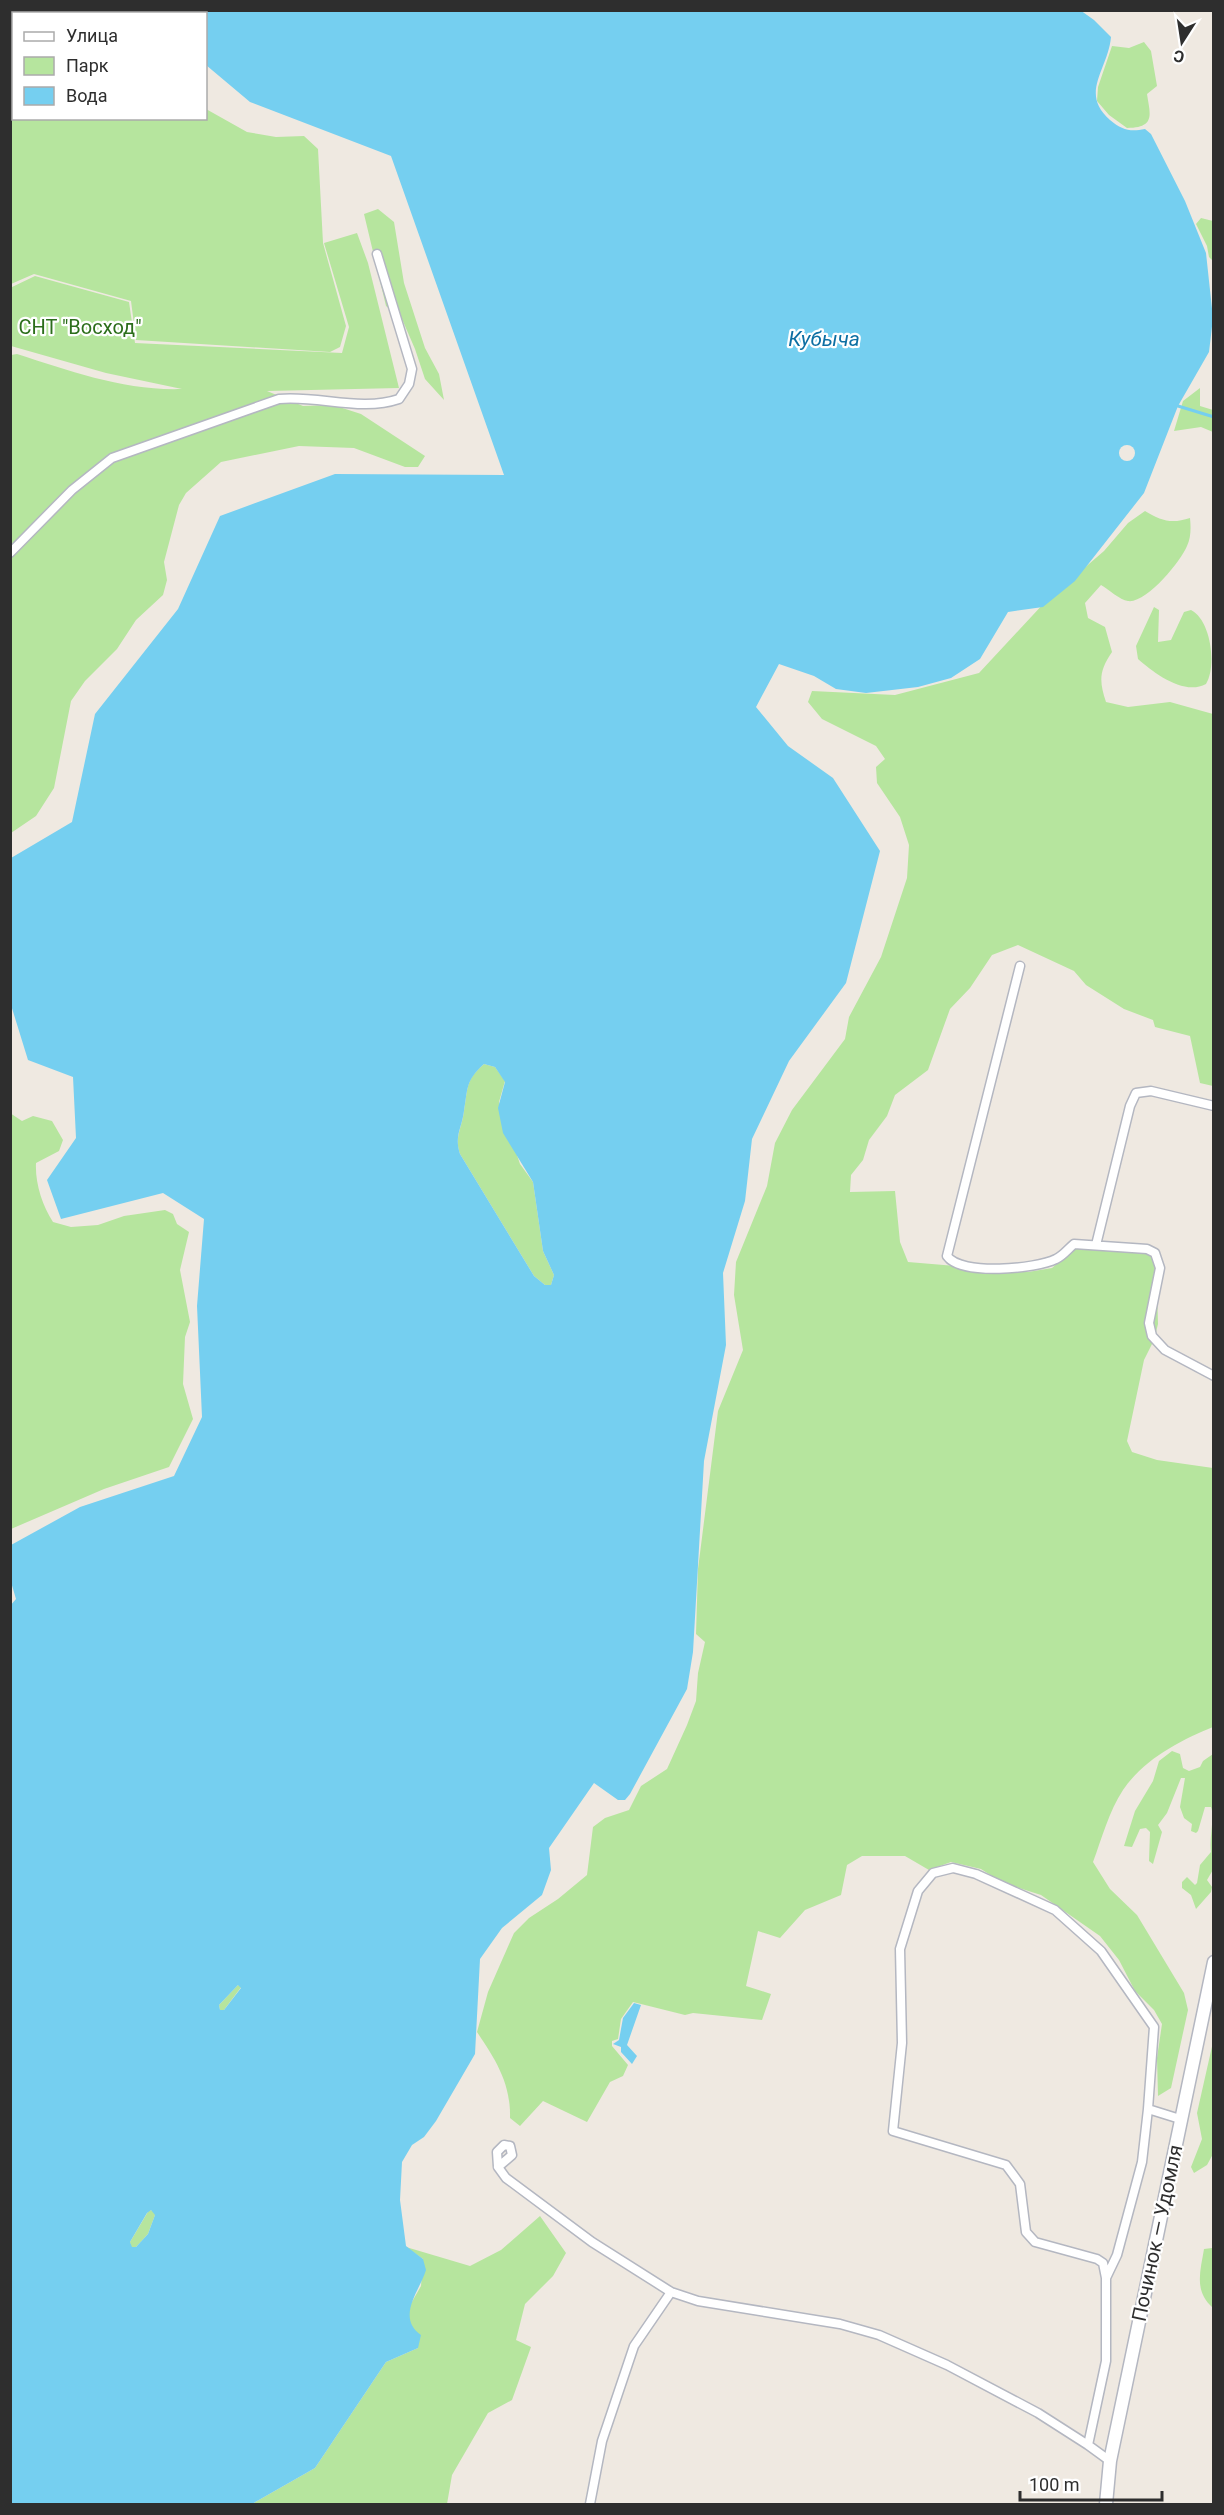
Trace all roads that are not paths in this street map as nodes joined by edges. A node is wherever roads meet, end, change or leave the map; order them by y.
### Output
1 (377, 254) dead end
2 (10, 553) edge
3 (1020, 966) dead end
4 (1214, 1106) edge
5 (1096, 1245) junction
6 (1214, 1376) edge
7 (1214, 1962) edge
8 (1148, 2109) junction
9 (1180, 2119) junction
10 (498, 2167) dead end
11 (1106, 2278) junction
12 (672, 2292) junction
13 (1088, 2445) junction
14 (1110, 2461) junction
15 (590, 2505) edge
16 (1106, 2505) edge

1 - 2 street
3 - 5 street
4 - 5 street
5 - 6 street
7 - 9 main road, Починок — Удомля
8 - 9 street
8 - 11 street
8 - 11 street
9 - 14 main road, Починок — Удомля
10 - 12 street
11 - 13 street
12 - 13 street
12 - 15 street
13 - 14 street
14 - 16 main road, Починок — Удомля

